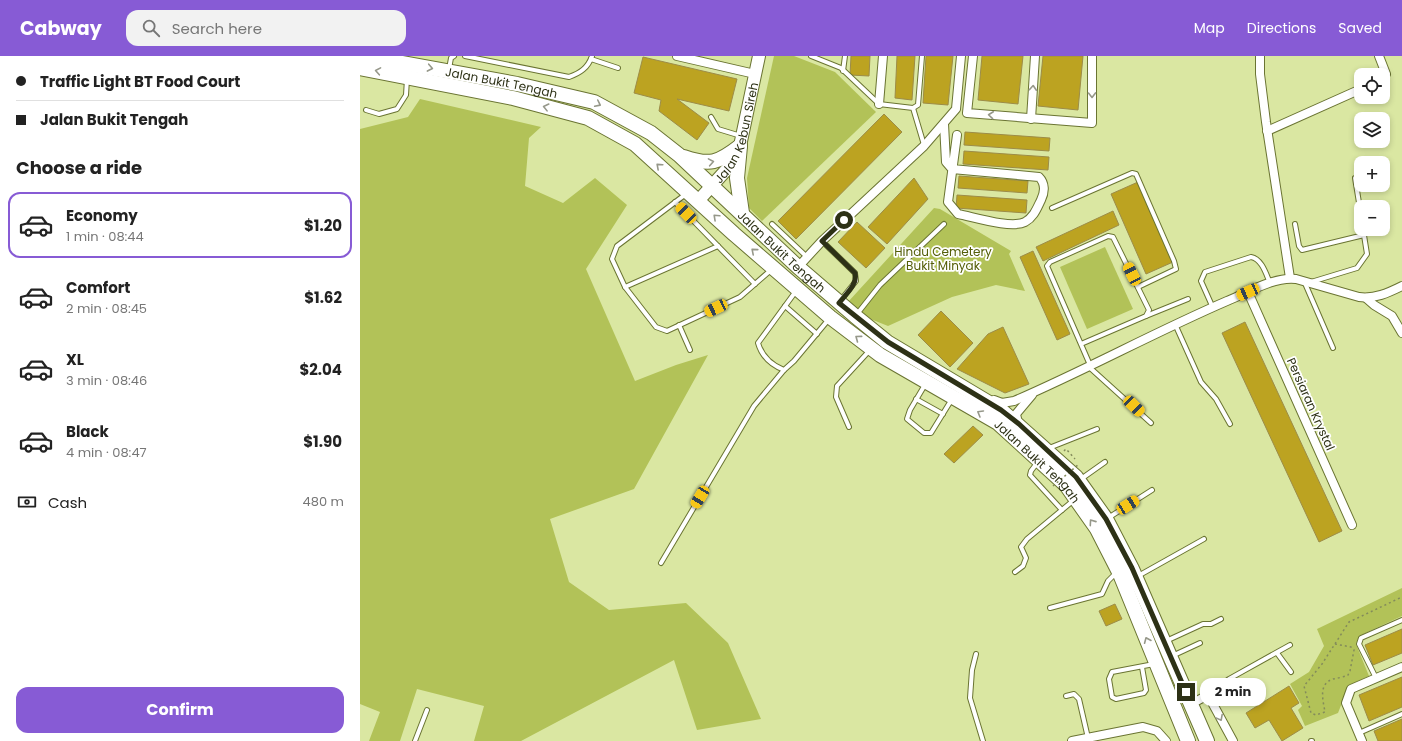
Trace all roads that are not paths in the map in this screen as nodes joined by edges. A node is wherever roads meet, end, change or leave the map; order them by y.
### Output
1 (364, 56) edge
2 (454, 56) edge
3 (465, 56) edge
4 (676, 56) edge
5 (758, 56) edge
6 (811, 56) edge
7 (845, 56) edge
8 (883, 56) edge
9 (922, 56) edge
10 (961, 56) edge
11 (973, 56) edge
12 (1035, 56) edge
13 (1092, 56) edge
14 (1260, 56) edge
15 (1379, 56) edge
16 (592, 58) edge
17 (360, 68) edge
18 (618, 68) dead end
19 (1384, 68) edge
20 (843, 71) junction
21 (448, 72) junction
22 (755, 74) junction
23 (407, 76) junction
24 (1354, 92) edge
25 (879, 104) junction
26 (913, 108) junction
27 (366, 110) dead end
28 (711, 117) dead end
29 (1031, 119) junction
30 (944, 124) junction
31 (1267, 131) junction
32 (957, 134) dead end
33 (741, 141) junction
34 (924, 146) junction
35 (678, 155) junction
36 (952, 169) junction
37 (712, 187) junction
38 (693, 196) junction
39 (675, 202) junction
40 (1052, 208) dead end
41 (742, 213) junction
42 (772, 224) dead end
43 (944, 224) dead end
44 (1295, 224) dead end
45 (1360, 236) edge
46 (1364, 236) edge
47 (822, 241) junction
48 (718, 246) junction
49 (802, 262) junction
50 (773, 268) junction
51 (1290, 278) junction
52 (1306, 282) junction
53 (1270, 283) junction
54 (755, 284) junction
55 (1402, 286) edge
56 (625, 287) junction
57 (1138, 287) junction
58 (797, 289) junction
59 (1248, 292) junction
60 (1188, 298) dead end
61 (1366, 298) junction
62 (839, 303) junction
63 (784, 306) junction
64 (1213, 308) junction
65 (855, 316) junction
66 (1146, 316) junction
67 (830, 317) junction
68 (1175, 324) junction
69 (679, 325) junction
70 (1402, 333) edge
71 (817, 334) junction
72 (1081, 344) junction
73 (1333, 348) dead end
74 (872, 349) junction
75 (690, 350) dead end
76 (1089, 365) junction
77 (784, 370) junction
78 (926, 382) junction
79 (970, 392) junction
80 (1034, 393) junction
81 (954, 397) junction
82 (916, 399) junction
83 (943, 414) junction
84 (1151, 423) dead end
85 (1019, 424) junction
86 (1230, 424) dead end
87 (849, 427) dead end
88 (1097, 429) dead end
89 (1043, 455) junction
90 (1105, 462) dead end
91 (1079, 481) junction
92 (1152, 490) dead end
93 (1076, 499) junction
94 (1062, 510) junction
95 (1106, 519) junction
96 (1352, 525) dead end
97 (1204, 539) dead end
98 (661, 562) dead end
99 (1118, 571) junction
100 (1015, 572) dead end
101 (1136, 577) junction
102 (1050, 608) dead end
103 (1221, 619) dead end
104 (1402, 620) edge
105 (1164, 642) junction
106 (1200, 643) dead end
107 (1290, 645) dead end
108 (1277, 653) junction
109 (976, 654) dead end
110 (1170, 657) junction
111 (1157, 664) junction
112 (1142, 666) junction
113 (1402, 667) edge
114 (1291, 672) dead end
115 (1376, 678) junction
116 (1208, 695) junction
117 (1066, 696) dead end
118 (1191, 704) junction
119 (427, 710) dead end
120 (1402, 714) edge
121 (1359, 733) junction
122 (1088, 738) junction
123 (415, 741) edge
124 (983, 741) edge
125 (1072, 741) edge
126 (1166, 741) edge
127 (1188, 741) edge
128 (1207, 741) edge
129 (1232, 741) edge
130 (1362, 741) edge

1 -> 21 highway, Jalan Bukit Tengah
2 - 21 lane
3 - 16 lane
4 - 22 street
5 - 22 main road, Jalan Kebun Sireh
6 - 20 lane
7 - 20 lane
8 - 25 street
9 - 26 lane
10 - 30 street
29 -> 11 street
29 -> 12 street
13 -> 29 street
14 - 31 street
15 - 19 street
16 - 18 lane
23 -> 17 highway, Jalan Bukit Tengah
20 - 25 lane
21 -> 35 highway, Jalan Bukit Tengah
22 - 33 main road, Jalan Kebun Sireh
23 - 27 lane
38 -> 23 highway, Jalan Bukit Tengah
24 - 31 street
25 - 26 lane
26 - 34 lane
28 - 33 lane
30 - 34 street
30 - 36 street
31 - 51 street
32 - 36 street
35 -> 33 highway
33 - 37 main road, Jalan Kebun Sireh
33 - 41 highway
34 - 47 street
35 - 37 highway, Jalan Bukit Tengah
36 - 36 street
37 - 38 main road, Jalan Kebun Sireh
37 - 41 highway, Jalan Bukit Tengah
38 - 39 lane
50 -> 38 highway, Jalan Bukit Tengah
39 - 48 lane
39 - 56 lane
40 - 57 lane
41 - 49 highway, Jalan Bukit Tengah
42 - 49 lane
43 - 65 lane
44 - 45 lane
46 - 52 lane
47 - 49 street
47 - 62 lane
48 - 54 lane
48 - 56 lane
49 - 62 highway, Jalan Bukit Tengah
50 - 54 lane
50 - 58 highway, Jalan Bukit Tengah
51 - 52 street
51 - 53 street
52 - 61 street
52 - 73 lane
53 - 59 street
53 - 64 lane
54 - 69 lane
55 - 61 street
56 - 69 lane
57 - 66 lane
57 - 72 lane
58 - 63 lane
58 - 67 highway, Jalan Bukit Tengah
59 - 64 street
59 - 96 street, Persiaran Krystal
60 - 66 lane
61 - 70 street
62 - 65 highway, Jalan Bukit Tengah
63 - 71 lane
63 - 77 lane
64 - 68 street
65 - 79 highway, Jalan Bukit Tengah
66 - 72 lane
67 - 71 lane
74 -> 67 highway, Jalan Bukit Tengah
68 - 76 street
68 - 86 lane
69 - 75 lane
71 - 77 lane
72 - 76 lane
74 - 78 highway, Jalan Bukit Tengah
74 - 87 lane
76 - 80 street
76 - 84 lane
77 - 98 lane
78 - 81 highway, Jalan Bukit Tengah
78 - 82 lane
79 - 80 street
79 - 85 highway, Jalan Bukit Tengah
80 - 85 street
81 - 83 lane
89 -> 81 highway, Jalan Bukit Tengah
82 - 83 lane
82 - 83 lane
85 - 89 highway, Jalan Bukit Tengah
88 - 89 lane
89 - 91 highway, Jalan Bukit Tengah
89 - 93 highway, Jalan Bukit Tengah
89 - 94 lane
90 - 91 lane
91 - 95 highway, Jalan Bukit Tengah
92 - 95 lane
93 - 94 lane
99 -> 93 highway, Jalan Bukit Tengah
94 - 100 lane
95 - 101 highway, Jalan Bukit Tengah
97 - 101 lane
99 - 102 lane
111 -> 99 highway, Jalan Bukit Tengah
101 - 105 highway, Jalan Bukit Tengah
103 - 105 lane
104 - 115 lane
105 - 110 highway, Jalan Bukit Tengah
106 - 110 lane
107 - 108 lane
108 - 114 lane
108 - 116 lane
109 - 124 lane
110 - 118 highway, Jalan Bukit Tengah
111 - 112 lane
111 - 127 highway, Jalan Bukit Tengah
112 - 112 lane
113 - 115 street
115 - 121 street
116 - 118 street
116 -> 129 street
117 - 122 lane
118 - 128 highway, Jalan Bukit Tengah
119 - 123 lane
120 - 121 lane
121 - 130 street
122 - 125 street
122 - 126 street

